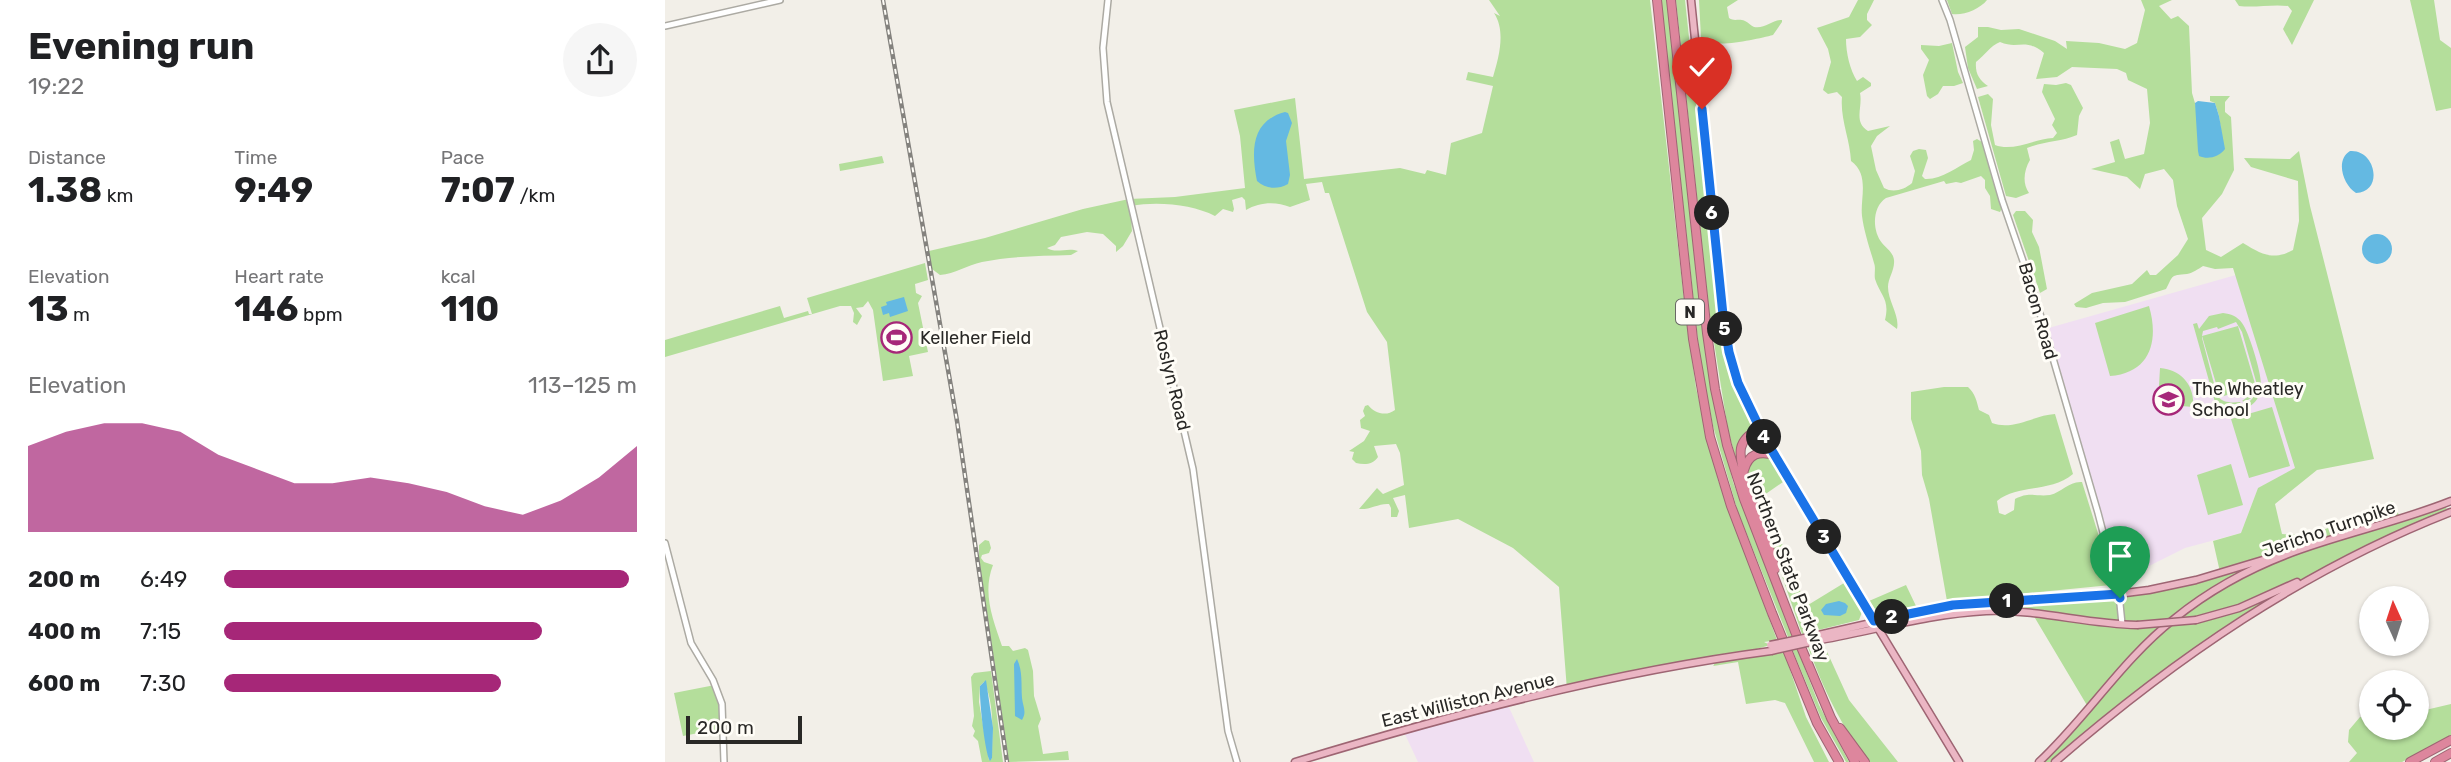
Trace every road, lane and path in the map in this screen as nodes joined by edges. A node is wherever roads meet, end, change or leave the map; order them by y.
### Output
1 (780, 0) edge
2 (1108, 0) edge
3 (1657, 0) edge
4 (1671, 0) edge
5 (1691, 0) edge
6 (1942, 0) edge
7 (665, 26) edge
8 (1759, 429) junction
9 (1775, 455) junction
10 (1744, 470) junction
11 (2451, 501) edge
12 (2451, 512) edge
13 (665, 543) edge
14 (2299, 550) junction
15 (2337, 563) junction
16 (1777, 586) junction
17 (2119, 594) junction
18 (1874, 621) junction
19 (2122, 624) junction
20 (1878, 629) junction
21 (1815, 639) junction
22 (1831, 718) junction
23 (2451, 740) edge
24 (2451, 753) edge
25 (724, 762) edge
26 (1237, 762) edge
27 (1295, 762) edge
28 (1837, 762) edge
29 (1855, 762) edge
30 (1865, 762) edge
31 (1959, 762) edge
32 (2039, 762) edge
33 (2055, 762) edge
34 (2410, 762) edge
35 (2435, 762) edge

1 - 7 main road
2 - 26 main road, Roslyn Road
3 - 28 highway, Northern State Parkway / N
4 - 16 highway, Northern State Parkway / N
5 - 8 main road
6 - 17 main road, Bacon Road
8 - 9 main road
8 - 10 highway
9 - 10 highway
9 - 18 main road
10 - 16 highway
11 - 14 main road, Jericho Turnpike
12 - 15 main road, Jericho Turnpike
13 - 25 main road
14 - 17 main road
14 - 32 main road, Jericho Turnpike
15 - 19 main road, bridge
15 - 33 main road, Jericho Turnpike
16 - 22 highway, Northern State Parkway / N
17 - 18 main road
17 - 19 main road, Bacon Road
18 - 20 main road
18 - 21 main road
19 - 20 main road
20 - 21 main road
20 - 31 main road
21 - 27 main road, East Williston Avenue, bridge
22 - 29 highway, Northern State Parkway / N
22 - 30 highway
23 - 34 highway
24 - 35 highway

